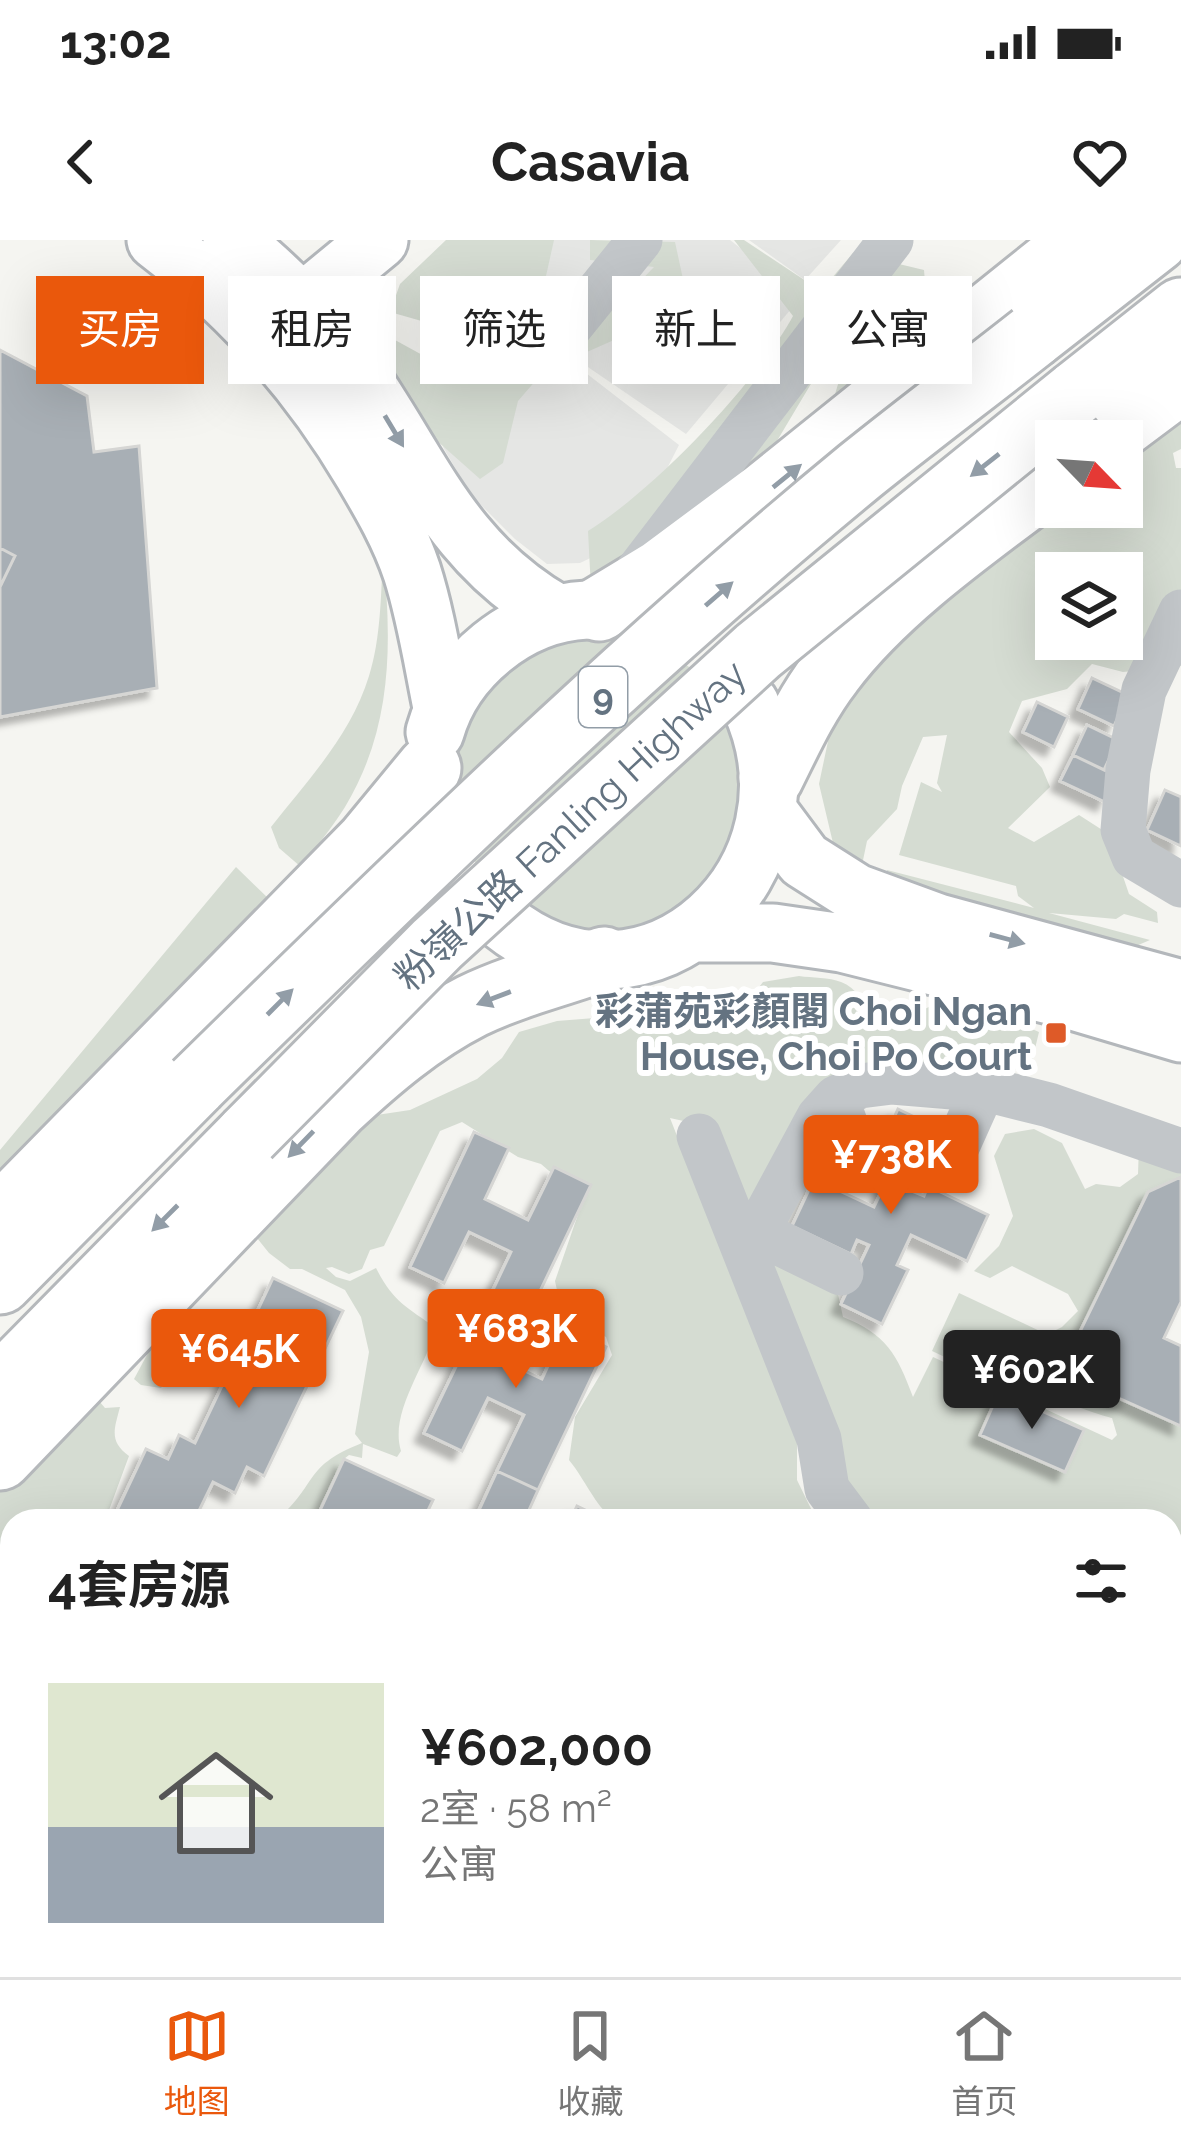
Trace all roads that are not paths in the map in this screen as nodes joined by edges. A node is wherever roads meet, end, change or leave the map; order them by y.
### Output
1 (156, 240) edge
2 (232, 240) edge
3 (335, 240) edge
4 (379, 240) edge
5 (640, 240) edge
6 (891, 240) edge
7 (1081, 240) edge
8 (1156, 240) edge
9 (252, 276) edge
10 (302, 276) edge
11 (323, 276) edge
12 (228, 288) edge
13 (588, 305) edge
14 (1181, 310) edge
15 (1181, 381) edge
16 (310, 384) edge
17 (366, 384) edge
18 (1089, 417) edge
19 (1035, 492) edge
20 (604, 610) junction
21 (1181, 612) edge
22 (750, 704) dead end
23 (442, 707) junction
24 (432, 790) joint
25 (770, 796) junction
26 (1181, 885) edge
27 (503, 922) dead end
28 (692, 933) junction
29 (604, 959) junction
30 (1180, 998) edge
31 (983, 1089) junction
32 (836, 1098) junction
33 (698, 1136) dead end
34 (1181, 1150) edge
35 (861, 1167) dead end
36 (946, 1169) dead end
37 (0, 1217) edge
38 (841, 1273) dead end
39 (0, 1282) edge
40 (0, 1387) edge
41 (0, 1457) edge
42 (842, 1509) edge

1 - 12 main road
2 - 9 main road
3 - 10 main road
4 - 11 main road
5 - 13 street
6 - 20 street
20 -> 7 highway
39 -> 8 highway, 粉嶺公路 Fanling Highway / 9, bridge
14 - 18 highway, 粉嶺公路 Fanling Highway / 9
15 - 18 highway
16 - 23 main road
17 -> 20 main road
18 -> 40 highway, 粉嶺公路 Fanling Highway / 9, bridge
19 - 25 highway
20 - 23 main road
21 - 26 street
22 - 25 main road
23 - 24 main road
24 - 37 highway
25 - 28 main road
25 -> 30 main road
27 - 29 main road
28 - 29 main road
28 - 30 main road
29 -> 41 highway
31 - 32 street
31 - 34 street
31 - 36 street
32 - 35 street
32 - 38 street
33 - 42 street

